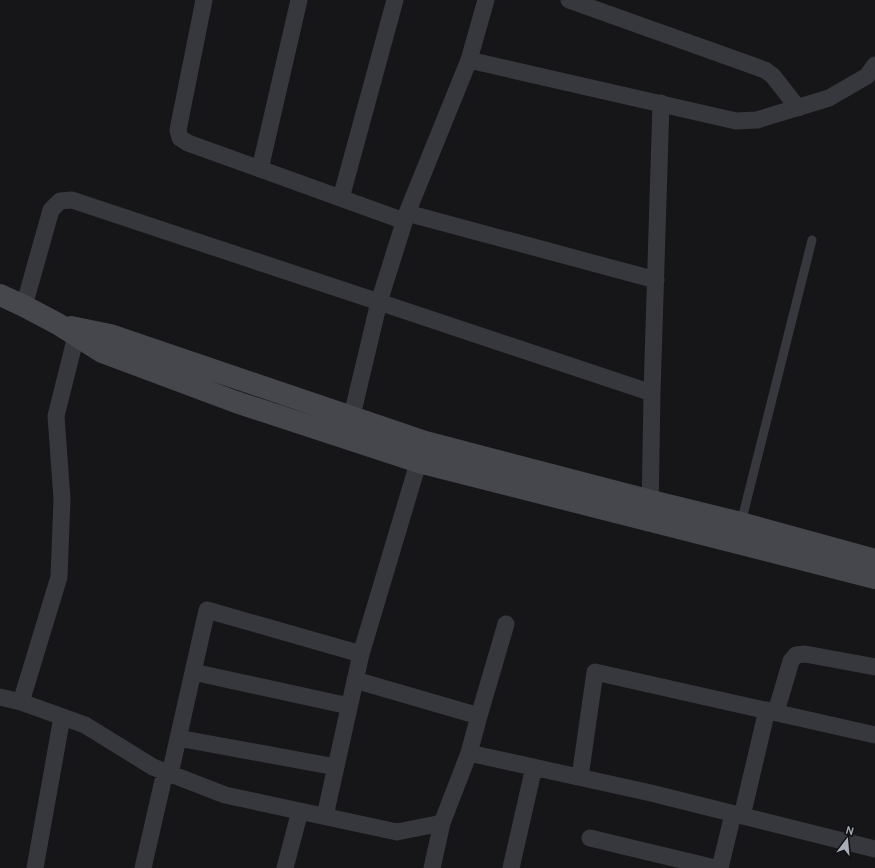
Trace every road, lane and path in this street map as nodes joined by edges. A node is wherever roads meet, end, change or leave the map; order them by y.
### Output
1 (204, 0) edge
2 (299, 0) edge
3 (395, 0) edge
4 (486, 0) edge
5 (569, 0) edge
6 (469, 60) junction
7 (875, 66) edge
8 (661, 103) junction
9 (798, 108) junction
10 (260, 169) junction
11 (341, 198) junction
12 (405, 217) junction
13 (812, 240) dead end
14 (656, 280) junction
15 (0, 295) edge
16 (379, 302) junction
17 (24, 306) junction
18 (58, 324) junction
19 (76, 336) junction
20 (652, 393) junction
21 (349, 428) junction
22 (422, 452) junction
23 (650, 511) junction
24 (741, 523) junction
25 (875, 560) edge
26 (875, 578) edge
27 (506, 624) dead end
28 (361, 654) junction
29 (875, 667) edge
30 (193, 672) junction
31 (355, 680) junction
32 (0, 697) edge
33 (20, 702) junction
34 (349, 706) junction
35 (771, 711) junction
36 (479, 716) junction
37 (62, 717) junction
38 (875, 734) edge
39 (178, 738) junction
40 (469, 753) junction
41 (336, 767) junction
42 (534, 767) junction
43 (168, 773) junction
44 (580, 777) junction
45 (300, 811) junction
46 (738, 815) junction
47 (325, 816) junction
48 (442, 823) junction
49 (590, 838) dead end
50 (875, 849) edge
51 (35, 868) edge
52 (143, 868) edge
53 (285, 868) edge
54 (432, 868) edge
55 (511, 868) edge
56 (715, 868) edge
57 (720, 868) edge

1 - 10 street
2 - 10 street
3 - 11 street
4 - 6 street
5 - 9 street
6 - 8 street
6 - 12 street
7 - 9 street
8 - 9 street
8 - 14 street
10 - 11 street
11 - 12 street
12 - 14 street
12 - 16 street
13 - 24 lane
14 - 20 street
15 - 17 street
16 - 17 street
16 - 20 street
16 - 21 street
17 - 18 street
18 - 19 street
18 - 21 street
19 - 21 street
19 - 33 street
20 - 23 street
21 - 22 street
22 - 23 street
22 - 28 street
23 - 24 street
23 - 26 street
24 - 25 street
27 - 36 street
28 - 30 street
28 - 31 street
29 - 35 street
30 - 34 street
30 - 39 street
31 - 34 street
31 - 36 street
32 - 33 street
33 - 37 street
34 - 41 street
35 - 38 street
35 - 44 street
35 - 46 street
36 - 40 street
37 - 43 street
37 - 51 street
39 - 41 street
39 - 43 street
40 - 42 street
40 - 48 street
41 - 47 street
42 - 44 street
42 - 55 street
43 - 45 street
43 - 52 street
44 - 46 street
45 - 47 street
45 - 53 street
46 - 50 street
46 - 57 street
47 - 48 street
48 - 54 street
49 - 56 street

